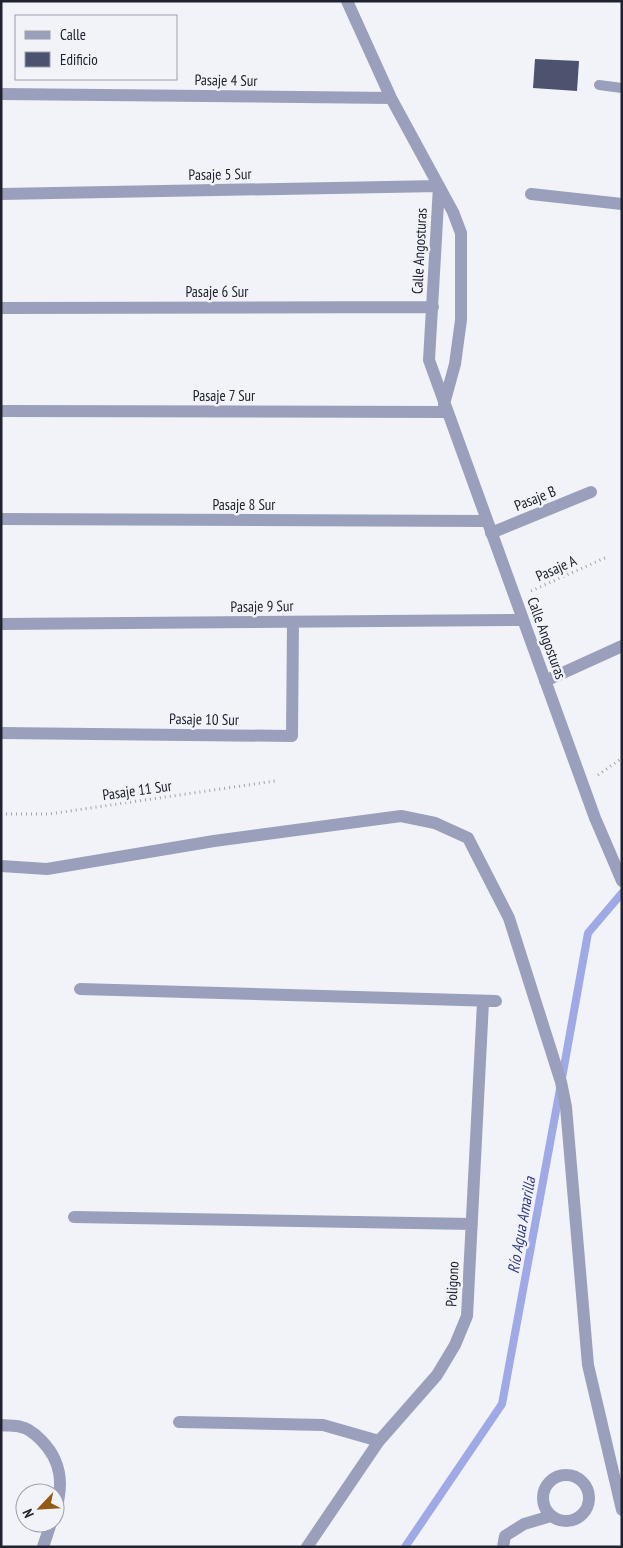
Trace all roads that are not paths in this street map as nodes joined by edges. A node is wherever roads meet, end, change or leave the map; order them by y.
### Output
1 (347, 1) edge
2 (599, 85) dead end
3 (622, 88) edge
4 (1, 94) edge
5 (391, 98) junction
6 (439, 186) junction
7 (1, 194) edge
8 (531, 194) dead end
9 (622, 204) edge
10 (433, 307) junction
11 (1, 308) edge
12 (446, 408) junction
13 (1, 411) edge
14 (590, 492) dead end
15 (1, 519) edge
16 (489, 527) junction
17 (523, 620) junction
18 (292, 622) junction
19 (1, 624) edge
20 (622, 646) edge
21 (545, 681) junction
22 (1, 733) edge
23 (1, 866) edge
24 (622, 881) edge
25 (80, 989) dead end
26 (496, 1001) dead end
27 (483, 1002) junction
28 (74, 1217) dead end
29 (472, 1224) junction
30 (179, 1422) dead end
31 (1, 1425) edge
32 (379, 1441) junction
33 (61, 1483) edge
34 (622, 1510) edge
35 (550, 1516) dead end
36 (48, 1533) edge
37 (43, 1547) edge
38 (307, 1547) edge
39 (503, 1547) edge

1 - 5 street, Calle Angosturas
2 - 3 lane
4 - 5 street, Pasaje 4 Sur
5 - 6 street, Calle Angosturas
6 - 7 street, Pasaje 5 Sur
6 - 10 street, Calle Angosturas
6 - 12 street, Calle Angosturas
8 - 9 street
10 - 11 street, Pasaje 6 Sur
10 - 12 street, Calle Angosturas
12 - 13 street, Pasaje 7 Sur
12 - 16 street, Calle Angosturas
14 - 16 street, Pasaje B
15 - 16 street, Pasaje 8 Sur
16 - 17 street, Calle Angosturas
17 - 18 street, Pasaje 9 Sur
17 - 21 street, Calle Angosturas
18 - 19 street, Pasaje 9 Sur
18 - 22 street, Pasaje 10 Sur
20 - 21 street
21 - 24 street, Calle Angosturas
23 - 34 street
25 - 27 street
26 - 27 street
27 - 29 street, Poligono
28 - 29 street
29 - 32 street, Poligono
30 - 32 street
31 - 33 street
32 - 38 street, Poligono
35 - 39 street
36 - 37 street

